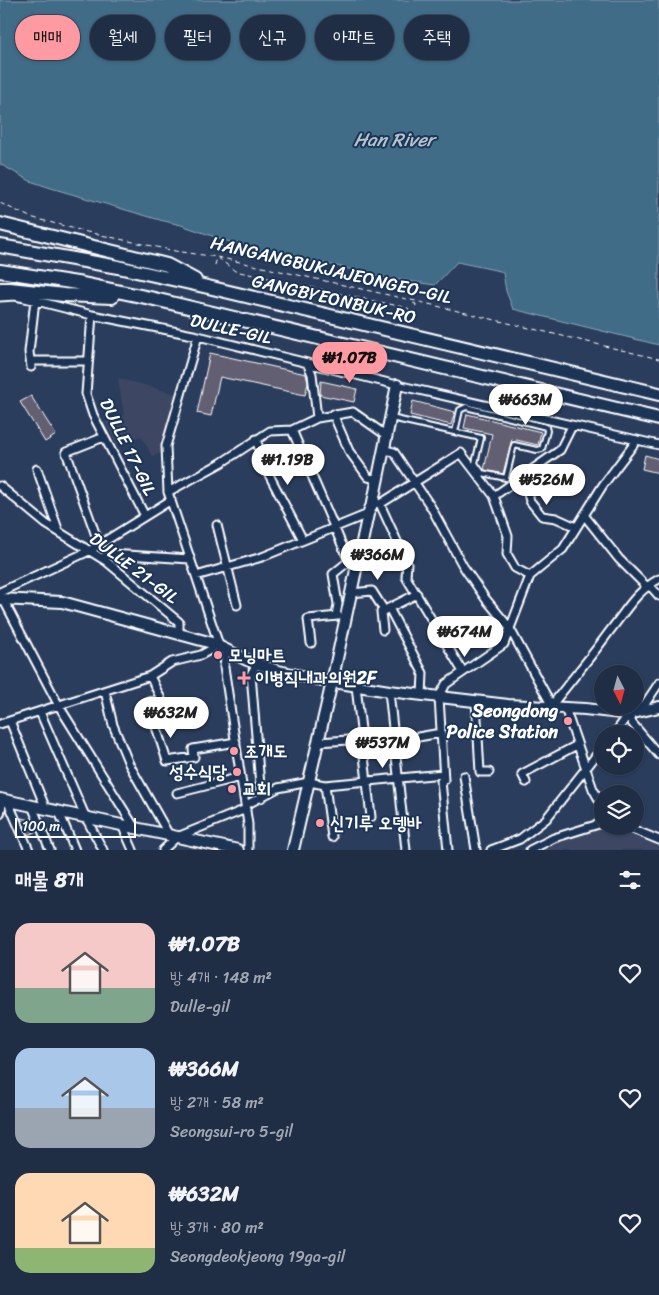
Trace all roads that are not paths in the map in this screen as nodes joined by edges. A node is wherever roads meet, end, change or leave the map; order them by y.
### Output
1 (0, 224) edge
2 (0, 246) edge
3 (0, 271) edge
4 (208, 287) junction
5 (0, 290) edge
6 (0, 297) edge
7 (150, 298) junction
8 (35, 300) junction
9 (92, 315) junction
10 (198, 336) junction
11 (88, 361) junction
12 (307, 363) junction
13 (397, 385) junction
14 (659, 394) edge
15 (333, 414) junction
16 (317, 418) junction
17 (391, 418) junction
18 (659, 419) edge
19 (572, 426) junction
20 (292, 430) junction
21 (455, 432) junction
22 (387, 436) junction
23 (104, 437) junction
24 (256, 439) junction
25 (637, 440) junction
26 (659, 445) edge
27 (385, 450) junction
28 (37, 469) dead end
29 (524, 476) junction
30 (378, 480) junction
31 (414, 482) junction
32 (0, 486) edge
33 (168, 492) junction
34 (494, 496) junction
35 (171, 500) junction
36 (377, 503) junction
37 (368, 514) junction
38 (145, 516) junction
39 (584, 516) junction
40 (218, 525) dead end
41 (334, 527) junction
42 (576, 527) junction
43 (59, 532) junction
44 (303, 540) junction
45 (99, 544) junction
46 (89, 550) junction
47 (101, 558) junction
48 (190, 559) junction
49 (353, 562) junction
50 (227, 567) junction
51 (196, 576) junction
52 (530, 576) junction
53 (659, 579) edge
54 (646, 586) junction
55 (351, 593) junction
56 (417, 594) junction
57 (1, 596) edge
58 (659, 596) edge
59 (237, 605) dead end
60 (386, 609) junction
61 (341, 617) junction
62 (509, 627) junction
63 (383, 630) dead end
64 (179, 634) junction
65 (311, 644) dead end
66 (222, 647) junction
67 (257, 664) junction
68 (463, 672) junction
69 (150, 676) junction
70 (332, 682) junction
71 (659, 683) edge
72 (356, 686) junction
73 (105, 691) junction
74 (389, 691) junction
75 (422, 695) junction
76 (438, 697) junction
77 (476, 701) junction
78 (644, 705) edge
79 (59, 706) junction
80 (552, 706) junction
81 (659, 707) edge
82 (565, 708) junction
83 (644, 710) edge
84 (594, 711) edge
85 (40, 712) junction
86 (629, 715) edge
87 (10, 721) junction
88 (0, 724) edge
89 (441, 733) junction
90 (394, 736) junction
91 (362, 739) junction
92 (236, 742) junction
93 (318, 742) junction
94 (577, 745) junction
95 (659, 755) edge
96 (594, 758) edge
97 (586, 769) junction
98 (489, 772) dead end
99 (443, 774) junction
100 (464, 776) dead end
101 (241, 777) junction
102 (398, 778) junction
103 (367, 781) junction
104 (309, 782) junction
105 (526, 782) dead end
106 (325, 785) junction
107 (594, 792) edge
108 (176, 793) dead end
109 (261, 798) junction
110 (4, 800) edge
111 (32, 806) junction
112 (246, 807) junction
113 (46, 809) junction
114 (59, 812) junction
115 (0, 814) edge
116 (86, 818) junction
117 (371, 818) dead end
118 (122, 825) junction
119 (594, 826) edge
120 (135, 828) junction
121 (644, 834) edge
122 (173, 836) junction
123 (332, 837) dead end
124 (659, 840) edge
125 (29, 850) edge
126 (50, 850) edge
127 (74, 850) edge
128 (102, 850) edge
129 (134, 850) edge
130 (163, 850) edge
131 (238, 850) edge
132 (248, 850) edge
133 (293, 850) edge
134 (406, 850) edge
135 (448, 850) edge
136 (476, 850) edge
137 (491, 850) edge
138 (530, 850) edge

1 - 4 highway
2 - 4 highway, GANGBYEONBUK-RO
3 - 7 highway
4 - 14 highway, GANGBYEONBUK-RO
5 - 7 highway
6 - 8 street, DULLE-GIL
7 - 18 highway
8 - 9 street, DULLE-GIL
8 - 11 street
9 - 10 street, DULLE-GIL
9 - 11 street, DULLE 17-GIL
10 - 12 street, DULLE-GIL
10 - 33 street
11 - 23 street, DULLE 17-GIL
12 - 13 street, DULLE-GIL
12 - 16 street
13 - 17 street
13 - 19 street, DULLE-GIL
15 - 16 street
15 - 22 street
15 - 30 street
16 - 20 street
17 - 21 lane
17 - 22 street
19 - 25 street, DULLE-GIL
19 - 29 street
20 - 24 street
20 - 41 street
21 - 21 lane
22 - 27 street
23 - 38 street, DULLE 17-GIL
23 - 45 street
24 - 33 street
24 - 44 street
25 - 26 street, DULLE-GIL
25 - 39 street
27 - 30 street
27 - 31 street
28 - 43 street
29 - 34 street
29 - 42 street
30 - 36 street
31 - 34 street
31 - 36 street
31 - 62 street
32 - 43 street, DULLE 21-GIL
33 - 35 street
34 - 52 street
35 - 38 street
35 - 48 street
36 - 37 street
36 - 56 street
37 - 41 street
37 - 49 street
38 - 45 street
39 - 42 street
39 - 54 street
40 - 50 street
41 - 44 street
41 - 49 street
42 - 52 street
43 - 46 street, DULLE 21-GIL
44 - 50 street
45 - 46 street
46 - 47 street, DULLE 21-GIL
46 - 57 street
47 - 48 street
47 - 64 street, DULLE 21-GIL
48 - 51 street
49 - 55 street
49 - 61 street
50 - 51 street
50 - 59 street
51 - 66 street
52 - 62 street
53 - 54 street
54 - 58 street
54 - 80 street
55 - 60 street
55 - 61 street
56 - 60 street
56 - 68 street
57 - 64 street
57 - 79 street
60 - 63 street
60 - 75 street
61 - 65 street
61 - 70 street
62 - 68 street
62 - 80 street
64 - 66 street
66 - 67 street
66 - 69 street
66 - 92 street
67 - 70 street
67 - 109 street
68 - 76 street
69 - 73 street
69 - 92 street
70 - 72 street
70 - 93 street
71 - 78 street
72 - 74 street
72 - 91 street
73 - 79 street
73 - 122 street
74 - 75 street
74 - 90 street
75 - 76 street
76 - 77 street
76 - 89 street
77 - 80 street
77 - 98 street
79 - 85 street
79 - 120 street
80 - 82 street
81 - 83 street
82 - 84 street
82 - 94 street
85 - 87 street
85 - 116 street
86 - 95 street
87 - 88 street
87 - 113 street
89 - 90 street
89 - 99 street
90 - 91 street
90 - 102 street
91 - 93 street
91 - 103 street
92 - 101 street
93 - 104 street
94 - 97 street
94 - 105 street
96 - 97 street
97 - 107 street
97 - 137 street
99 - 102 street
99 - 135 street
100 - 136 street
101 - 108 street
101 - 112 street
102 - 103 street
102 - 134 street
103 - 106 street
103 - 117 street
104 - 106 street
104 - 109 street
104 - 133 street
106 - 123 street
109 - 112 street
110 - 111 street
110 - 115 street
110 - 125 street
111 - 113 street
111 - 126 street
112 - 122 street
112 - 132 street
113 - 114 street
114 - 116 street
114 - 127 street
116 - 118 street
116 - 128 street
118 - 120 street
118 - 129 street
119 - 138 street
120 - 122 street
121 - 124 street
122 - 130 street
122 - 131 street

